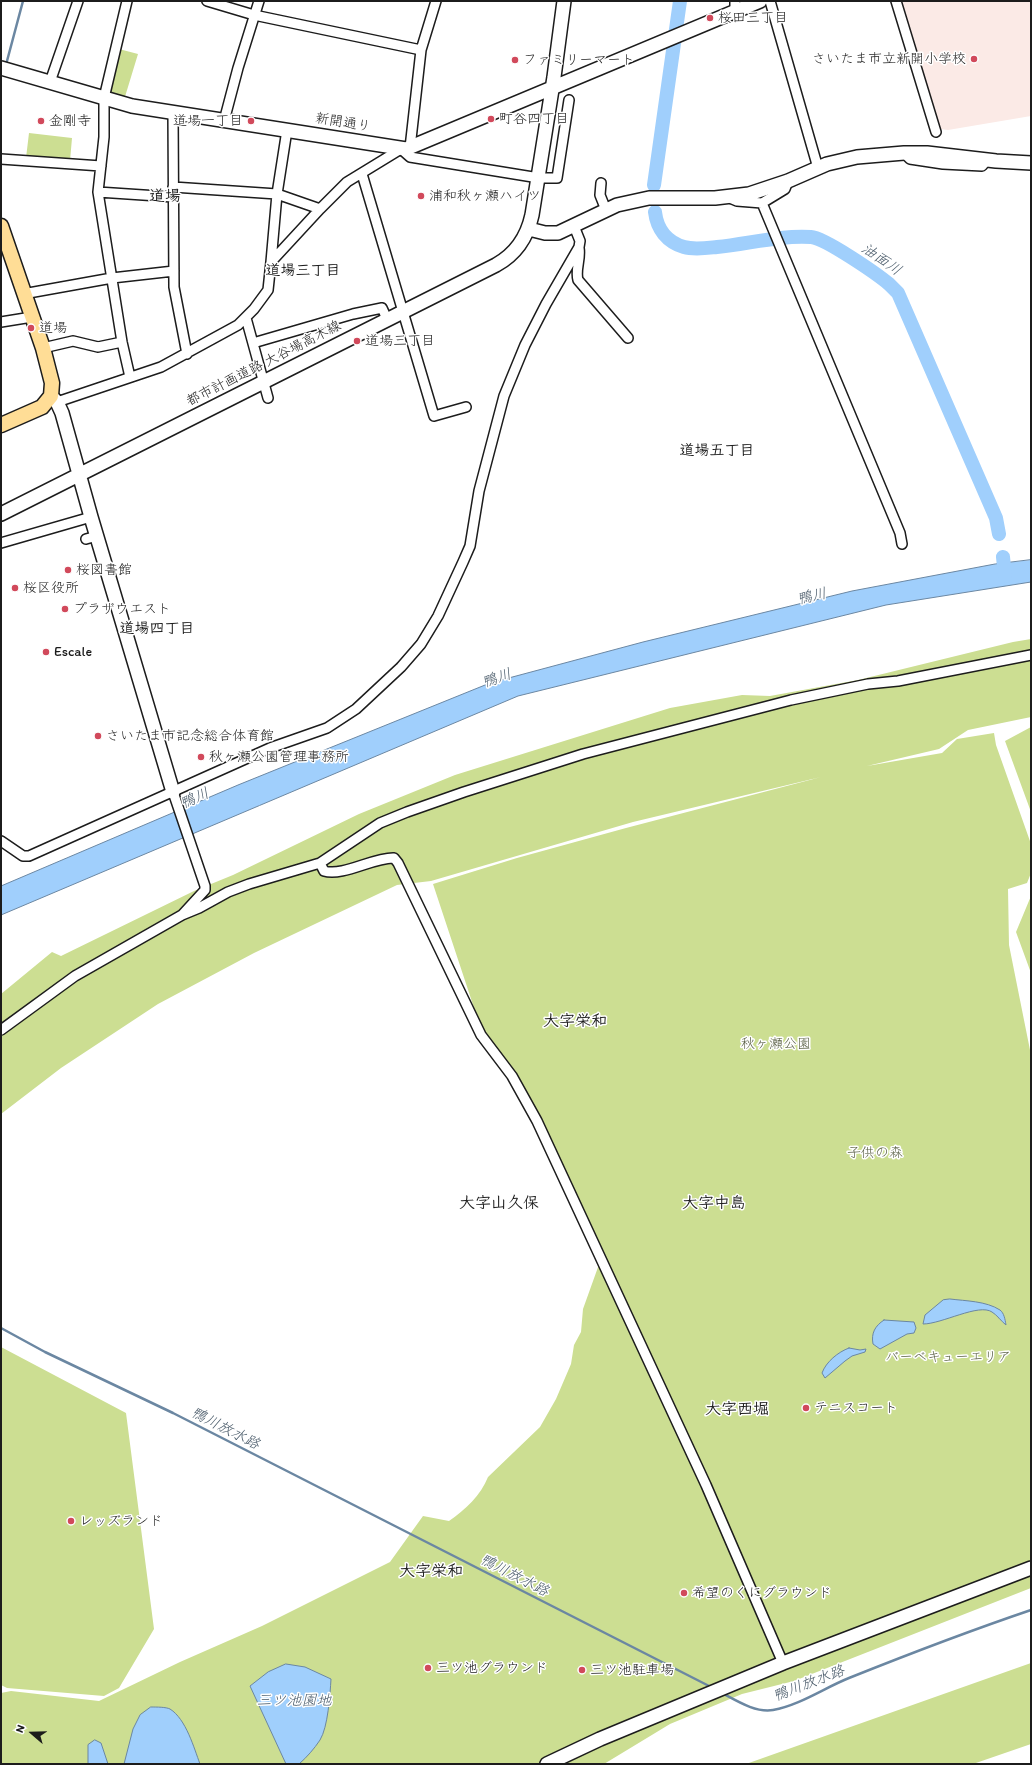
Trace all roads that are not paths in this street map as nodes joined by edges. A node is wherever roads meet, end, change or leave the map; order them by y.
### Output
1 (78, 1) edge
2 (127, 1) edge
3 (206, 1) edge
4 (259, 1) edge
5 (436, 1) edge
6 (564, 1) edge
7 (760, 1) edge
8 (770, 1) edge
9 (896, 1) edge
10 (735, 6) edge
11 (254, 15) junction
12 (421, 50) junction
13 (1, 68) edge
14 (50, 82) junction
15 (553, 87) junction
16 (104, 98) junction
17 (569, 100) dead end
18 (173, 112) junction
19 (224, 121) junction
20 (287, 130) junction
21 (936, 132) dead end
22 (406, 148) junction
23 (1, 159) edge
24 (1031, 163) edge
25 (101, 166) junction
26 (818, 168) junction
27 (362, 174) junction
28 (539, 178) junction
29 (788, 181) junction
30 (601, 183) dead end
31 (173, 187) junction
32 (98, 192) junction
33 (277, 194) junction
34 (173, 196) junction
35 (728, 197) junction
36 (762, 203) junction
37 (320, 209) junction
38 (606, 210) junction
39 (1, 226) edge
40 (574, 226) junction
41 (529, 229) junction
42 (579, 247) junction
43 (271, 262) junction
44 (174, 271) junction
45 (112, 278) junction
46 (23, 294) junction
47 (402, 311) junction
48 (32, 317) junction
49 (246, 318) junction
50 (387, 319) junction
51 (1, 322) edge
52 (628, 338) dead end
53 (122, 342) junction
54 (253, 343) junction
55 (43, 348) junction
56 (187, 354) junction
57 (130, 377) junction
58 (264, 382) junction
59 (268, 398) dead end
60 (54, 399) junction
61 (466, 407) dead end
62 (1, 425) edge
63 (79, 474) junction
64 (1, 514) edge
65 (91, 517) junction
66 (1, 543) edge
67 (902, 544) dead end
68 (1031, 655) edge
69 (174, 794) junction
70 (1, 841) edge
71 (320, 862) junction
72 (182, 915) junction
73 (1, 1030) edge
74 (1031, 1568) edge
75 (784, 1663) junction
76 (548, 1764) edge

1 - 14 street
2 - 16 street
3 - 11 street
4 - 11 street
5 - 12 street
6 - 15 street, 都市計画道路 大谷場高木線
7 - 10 street
8 - 26 street
9 - 21 street
10 - 15 street
11 - 12 street
11 - 19 street
12 - 22 street
13 - 14 street, 新開通り
14 - 16 street, 新開通り
15 - 22 street
15 - 28 street, 都市計画道路 大谷場高木線
16 - 18 street, 新開通り
16 - 25 street
17 - 28 street
18 - 19 street, 新開通り
18 - 31 street
19 - 20 street, 新開通り
20 - 22 street, 新開通り
20 - 33 street
22 - 27 street
22 - 28 street
23 - 25 street
24 - 26 street
25 - 32 street
26 - 29 street
27 - 37 street
27 - 47 street
28 - 41 street, 都市計画道路 大谷場高木線
29 - 35 street
29 - 36 street
30 - 38 street
31 - 33 street
31 - 34 street
32 - 34 street
32 - 45 street
33 - 37 street
33 - 43 street
34 - 44 street
35 - 36 street
35 - 38 street
36 - 67 street
37 - 43 street
38 - 40 street
39 - 46 main road
40 - 41 street
40 - 42 street
41 - 47 street, 都市計画道路 大谷場高木線
42 - 52 street
42 - 69 street
43 - 49 street
44 - 45 street
44 - 56 street
45 - 46 street
45 - 53 street
46 - 48 main road
47 - 50 street, 都市計画道路 大谷場高木線
47 - 61 street
48 - 51 street
48 - 55 main road
49 - 54 street
49 - 56 street
50 - 54 street
50 - 58 street, 都市計画道路 大谷場高木線
53 - 55 street
53 - 57 street
54 - 58 street
55 - 60 main road
56 - 57 street
57 - 60 street
58 - 59 street
58 - 63 street, 都市計画道路 大谷場高木線
60 - 62 main road
60 - 63 street
63 - 64 street, 都市計画道路 大谷場高木線
63 - 65 street
65 - 66 street
65 - 69 street
68 - 71 street
69 - 70 street
69 - 72 street
71 - 72 street
71 - 75 street
72 - 73 street
74 - 75 street
75 - 76 street

